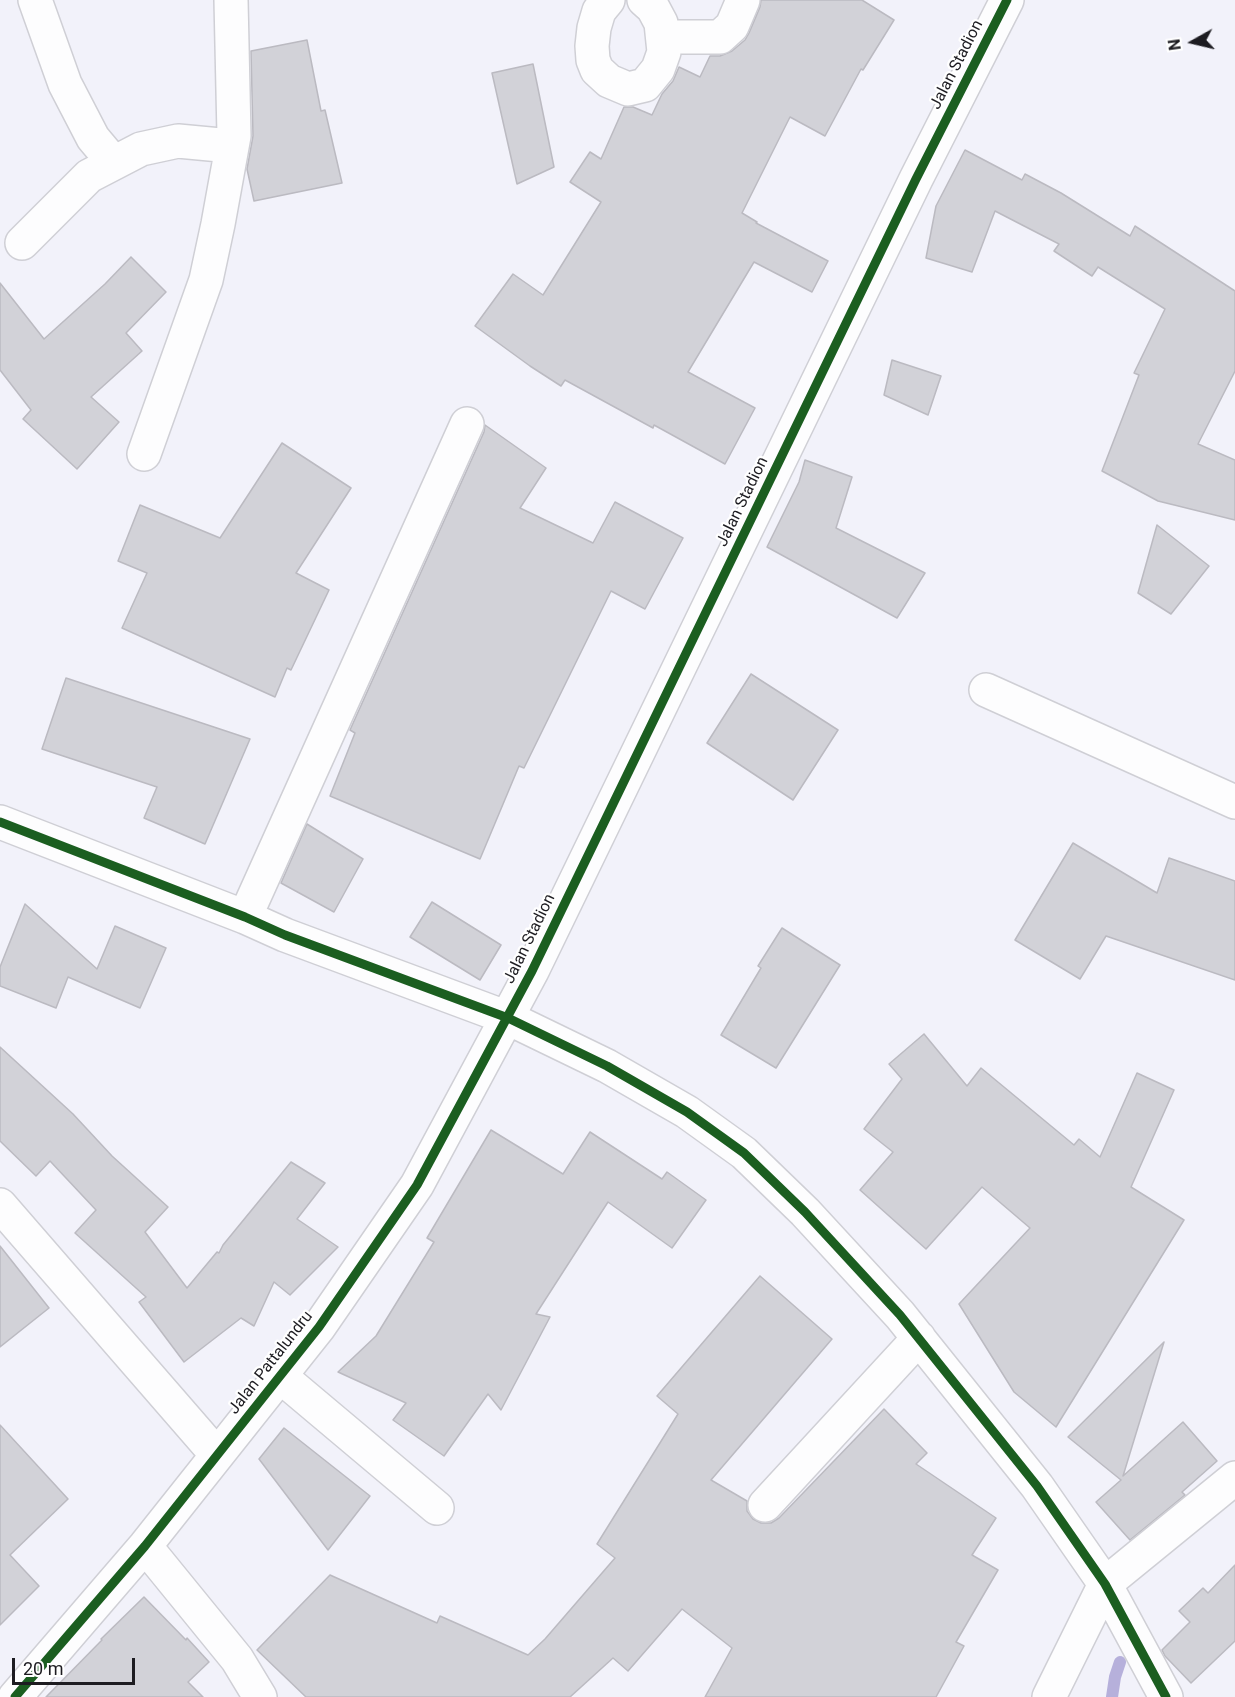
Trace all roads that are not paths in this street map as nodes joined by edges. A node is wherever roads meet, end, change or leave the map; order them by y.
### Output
1 (35, 0) edge
2 (231, 0) edge
3 (608, 0) edge
4 (644, 0) edge
5 (743, 0) edge
6 (1007, 0) edge
7 (663, 37) junction
8 (231, 146) junction
9 (114, 163) junction
10 (22, 243) dead end
11 (467, 424) dead end
12 (144, 454) dead end
13 (986, 690) dead end
14 (1235, 802) edge
15 (0, 822) edge
16 (245, 917) junction
17 (507, 1018) junction
18 (0, 1204) edge
19 (919, 1338) junction
20 (280, 1377) junction
21 (218, 1455) junction
22 (1235, 1478) edge
23 (765, 1505) dead end
24 (437, 1508) dead end
25 (145, 1546) junction
26 (1105, 1584) junction
27 (15, 1697) edge
28 (260, 1697) edge
29 (1049, 1697) edge
30 (1166, 1697) edge

1 - 9 street
2 - 8 street
3 - 7 street
4 - 7 street
5 - 7 street
6 - 17 street, Jalan Stadion
8 - 9 street
8 - 12 street
9 - 10 street
11 - 16 street
13 - 14 street
15 - 16 street
16 - 17 street
17 - 19 street
17 - 20 street, Jalan Pattalundru
18 - 21 street
19 - 23 street
19 - 26 street
20 - 21 street, Jalan Pattalundru
20 - 24 street
21 - 25 street, Jalan Pattalundru
22 - 26 street
25 - 27 street, Jalan Pattalundru
25 - 28 street
26 - 29 street
26 - 30 street

